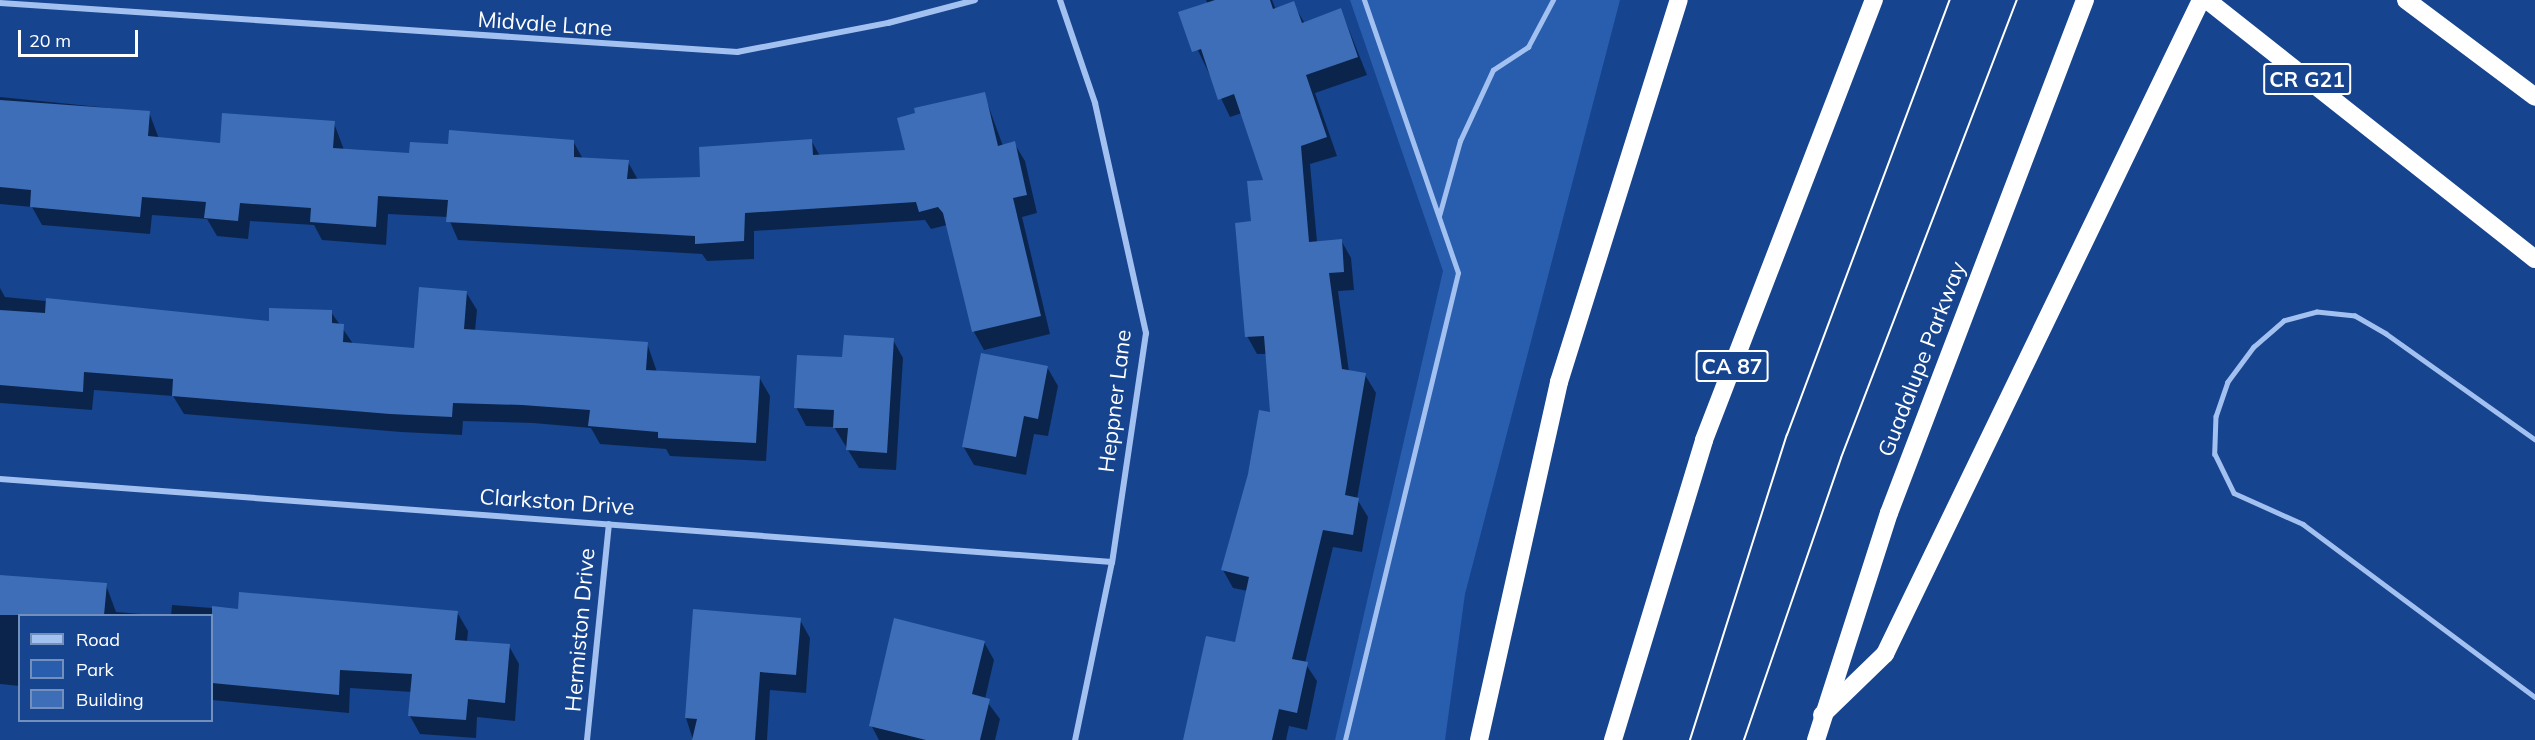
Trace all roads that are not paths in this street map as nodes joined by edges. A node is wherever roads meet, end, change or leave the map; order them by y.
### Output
1 (975, 0) edge
2 (1060, 0) edge
3 (1364, 0) edge
4 (1553, 0) edge
5 (1679, 0) edge
6 (1874, 0) edge
7 (2085, 0) edge
8 (2201, 0) edge
9 (2207, 0) edge
10 (2406, 0) edge
11 (0, 3) edge
12 (2535, 97) edge
13 (1439, 216) junction
14 (2535, 259) edge
15 (2535, 440) edge
16 (0, 479) edge
17 (609, 524) junction
18 (1112, 562) junction
19 (2535, 698) edge
20 (1822, 715) junction
21 (587, 740) edge
22 (1075, 740) edge
23 (1345, 740) edge
24 (1479, 740) edge
25 (1613, 740) edge
26 (1816, 740) edge

1 - 11 street, Midvale Lane
2 - 18 street, Heppner Lane
3 - 13 lane
4 - 13 lane
5 - 24 highway
6 - 25 highway, CA 87
7 - 20 highway, Guadalupe Parkway
8 - 20 highway
9 - 14 highway, CR G21
10 - 12 highway
13 - 23 lane
15 - 19 lane
16 - 17 street, Clarkston Drive
17 - 18 street, Clarkston Drive
17 - 21 street, Hermiston Drive
18 - 22 street, Heppner Lane
20 - 26 highway, Guadalupe Parkway

